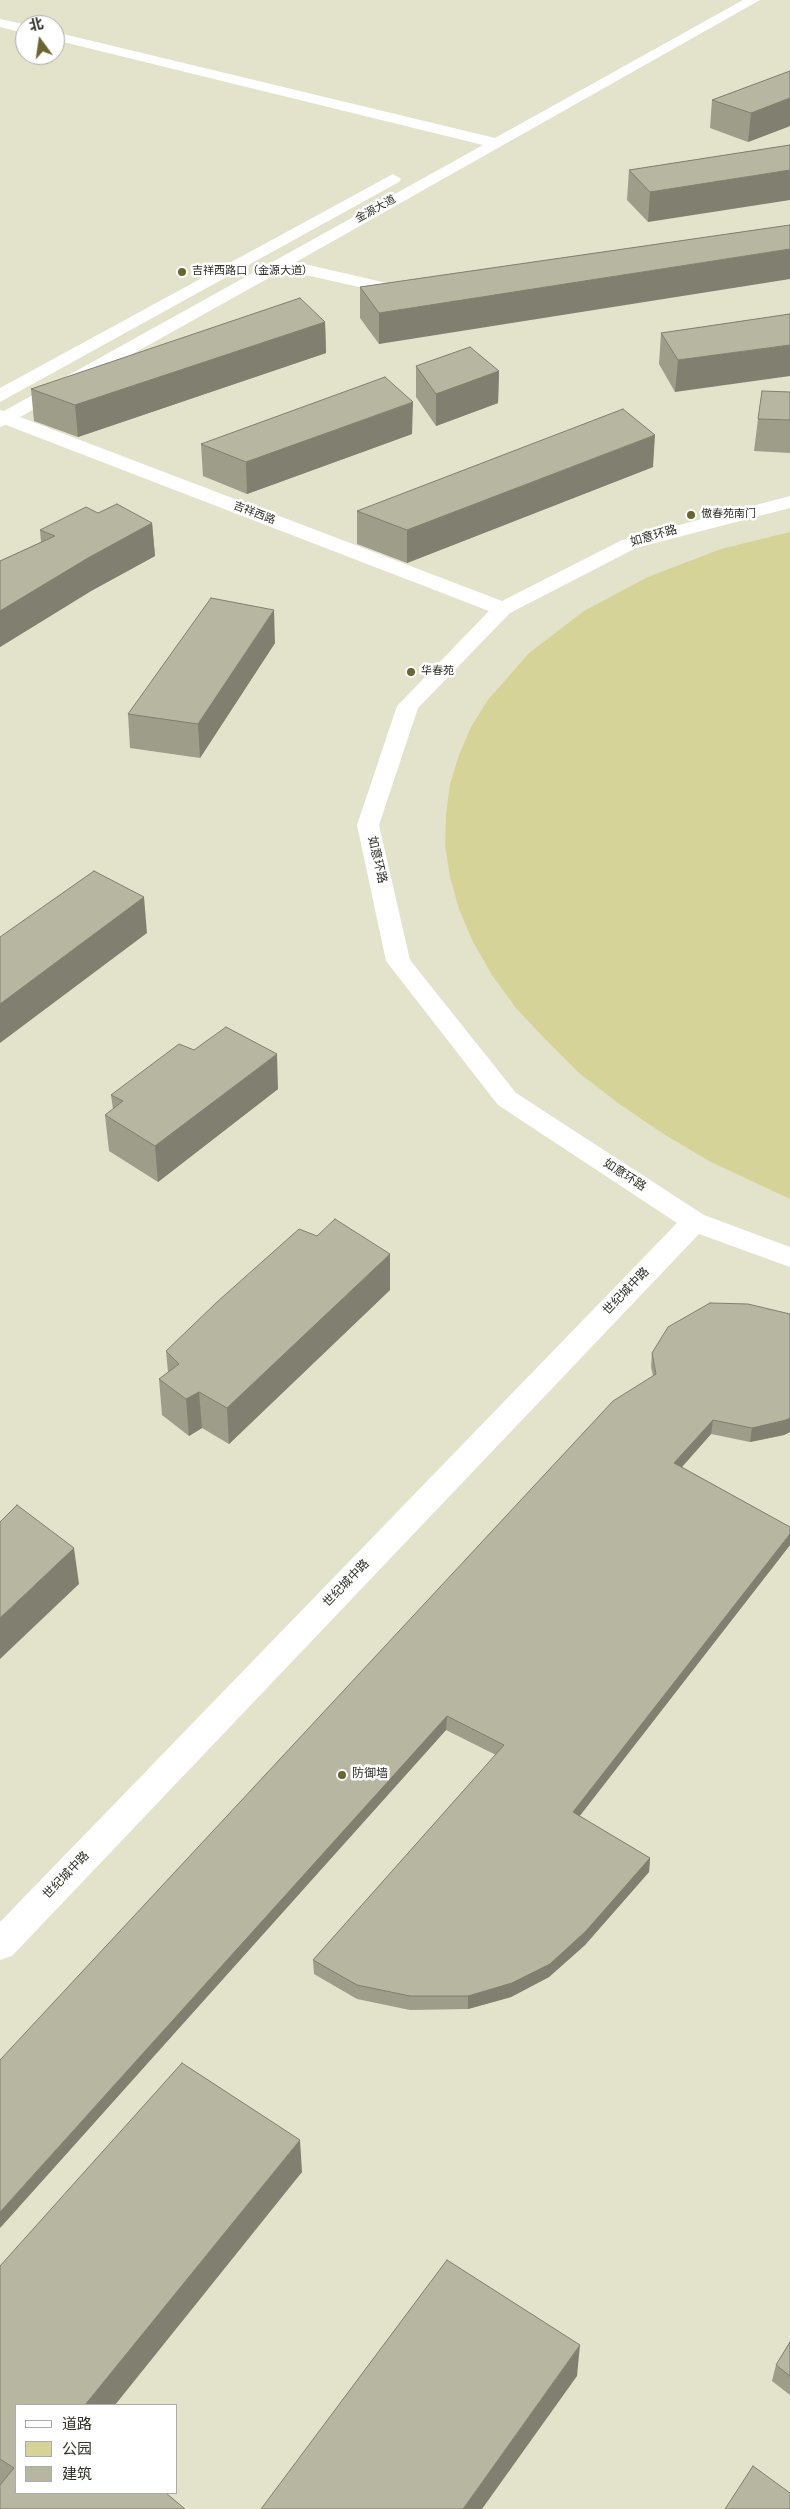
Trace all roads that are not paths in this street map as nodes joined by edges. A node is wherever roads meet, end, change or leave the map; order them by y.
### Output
1 (753, 0) edge
2 (0, 23) edge
3 (15, 27) edge
4 (65, 38) edge
5 (486, 128) dead end
6 (469, 137) junction
7 (496, 143) junction
8 (452, 147) dead end
9 (408, 171) dead end
10 (281, 264) junction
11 (423, 289) edge
12 (0, 372) edge
13 (26, 382) junction
14 (52, 392) junction
15 (0, 396) edge
16 (2, 418) edge
17 (790, 502) edge
18 (503, 609) junction
19 (694, 1222) junction
20 (790, 1257) edge
21 (0, 1946) edge

1 - 7 street, 金源大道
2 - 3 street
4 - 6 street
5 - 6 street
6 - 7 street
6 - 8 street
7 - 10 street, 金源大道
9 - 13 street, 金源大道
10 - 11 street
10 - 14 street, 金源大道
12 - 13 street
13 - 14 street
13 - 15 street, 金源大道
14 - 16 street, 金源大道
16 - 18 street, 吉祥西路
17 - 18 street, 如意环路
18 - 19 street, 如意环路
19 - 20 street, 如意环路
19 - 21 street, 世纪城中路

